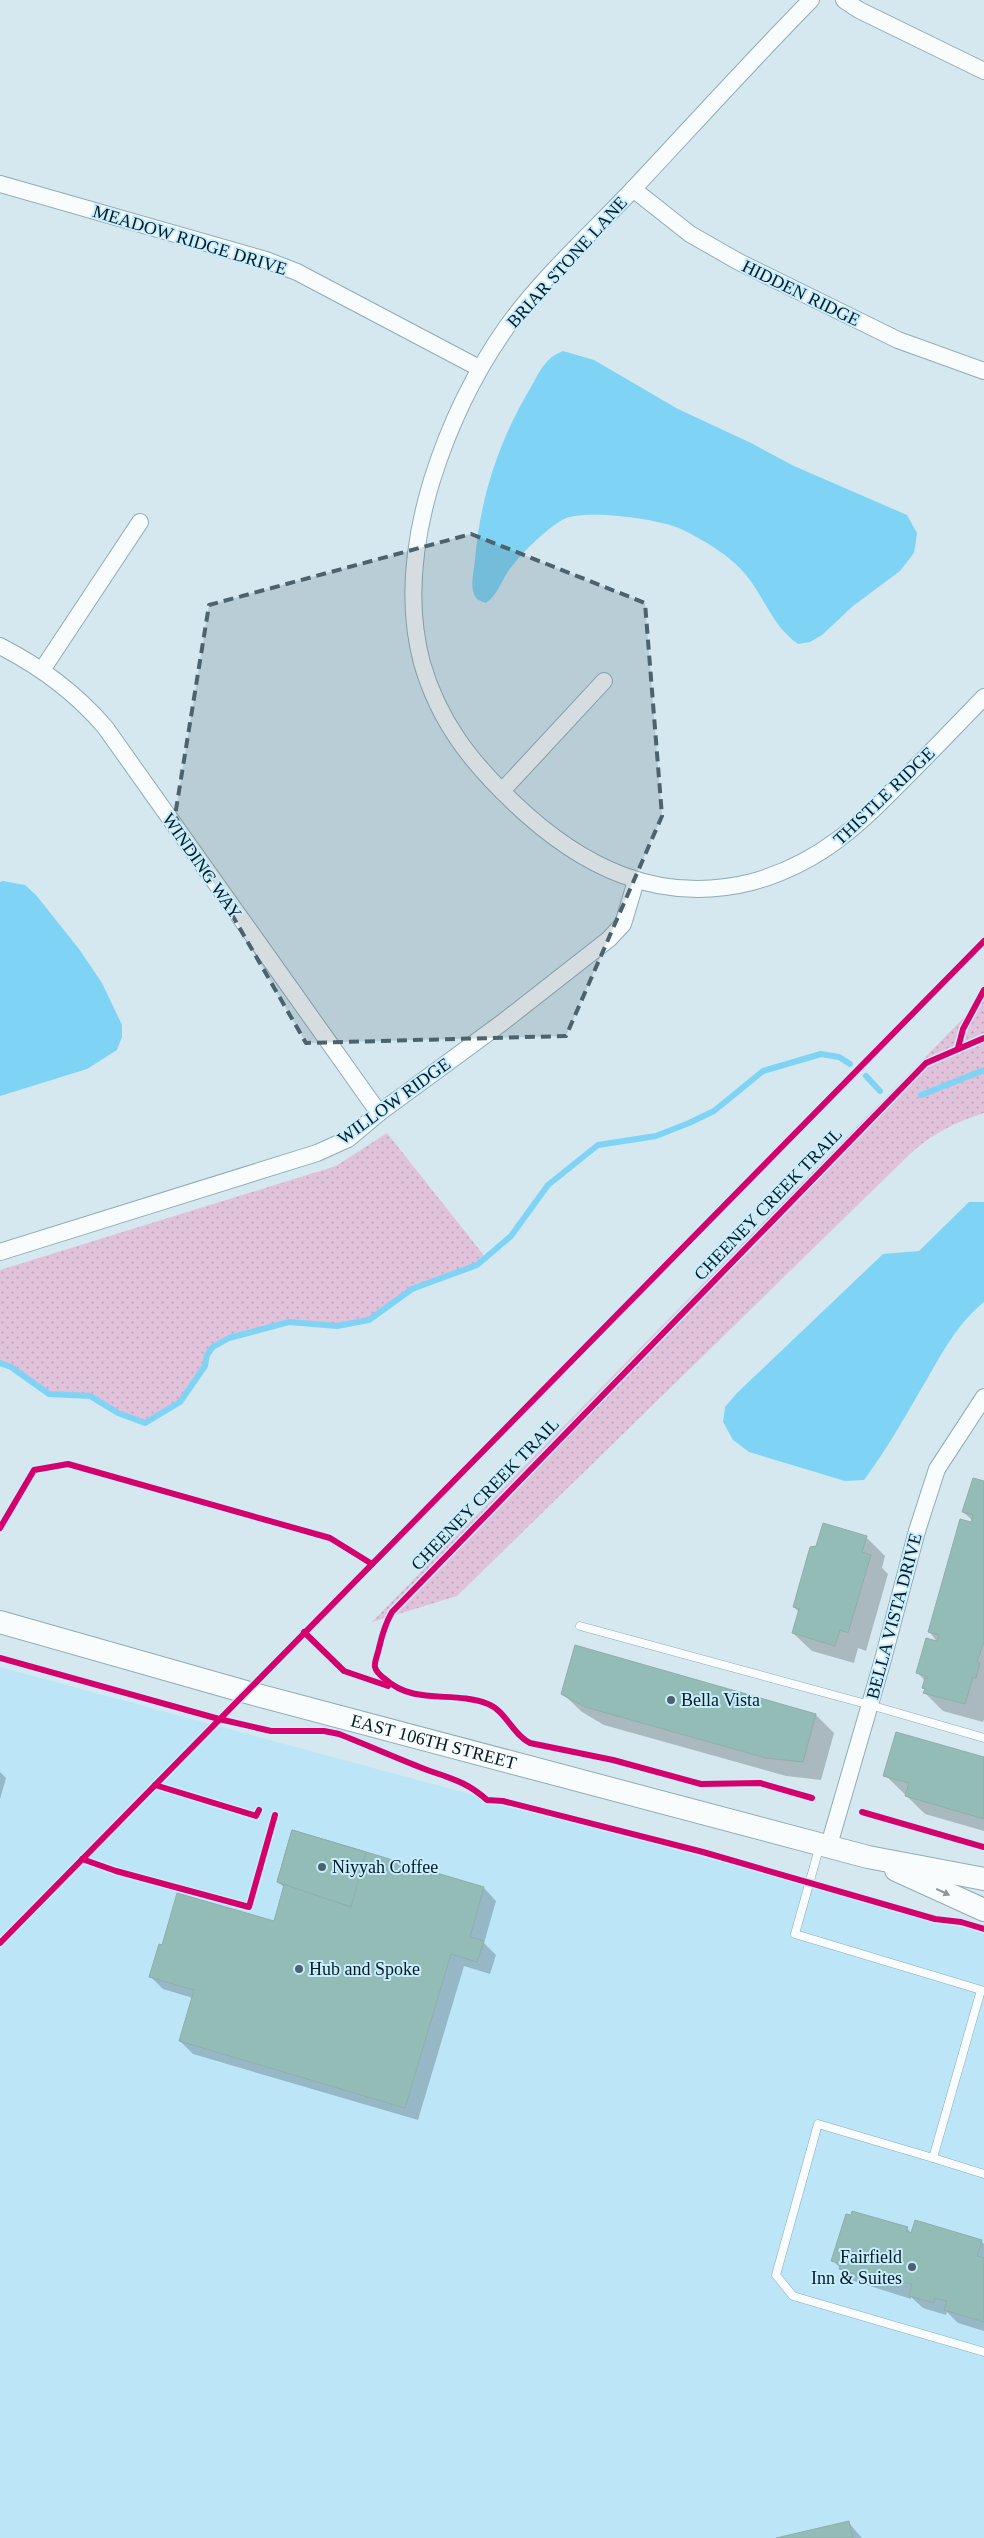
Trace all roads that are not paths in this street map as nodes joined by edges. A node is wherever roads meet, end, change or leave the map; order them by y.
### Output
1 (811, 0) edge
2 (844, 0) edge
3 (984, 71) edge
4 (0, 184) edge
5 (633, 189) junction
6 (479, 368) junction
7 (984, 371) edge
8 (140, 522) dead end
9 (0, 646) edge
10 (42, 670) junction
11 (604, 681) dead end
12 (984, 697) edge
13 (502, 792) junction
14 (636, 881) junction
15 (378, 1113) junction
16 (0, 1252) edge
17 (984, 1397) edge
18 (0, 1622) edge
19 (580, 1626) dead end
20 (870, 1704) junction
21 (984, 1738) edge
22 (825, 1844) junction
23 (868, 1857) junction
24 (984, 1878) edge
25 (984, 1910) edge
26 (982, 1990) edge
27 (933, 2158) junction
28 (984, 2174) edge
29 (984, 2352) edge

1 - 5 street, BRIAR STONE LANE
2 - 3 street
4 - 6 street, MEADOW RIDGE DRIVE
5 - 6 street, BRIAR STONE LANE
5 - 7 street, HIDDEN RIDGE
6 - 13 street, BRIAR STONE LANE
8 - 10 street
9 - 10 street, WINDING WAY
10 - 15 street, WINDING WAY
11 - 13 street
12 - 14 street, THISTLE RIDGE
13 - 14 street, THISTLE RIDGE
14 - 15 street, WILLOW RIDGE
15 - 16 street, WILLOW RIDGE
17 - 20 street, BELLA VISTA DRIVE
18 - 22 main road, EAST 106TH STREET
19 - 20 lane
20 - 21 lane
20 - 22 street, BELLA VISTA DRIVE
22 - 23 main road, EAST 106TH STREET
22 - 26 lane
23 - 24 main road, EAST 106TH STREET
23 -> 25 main road, EAST 106TH STREET
26 - 27 lane
27 - 28 lane
27 - 29 lane

